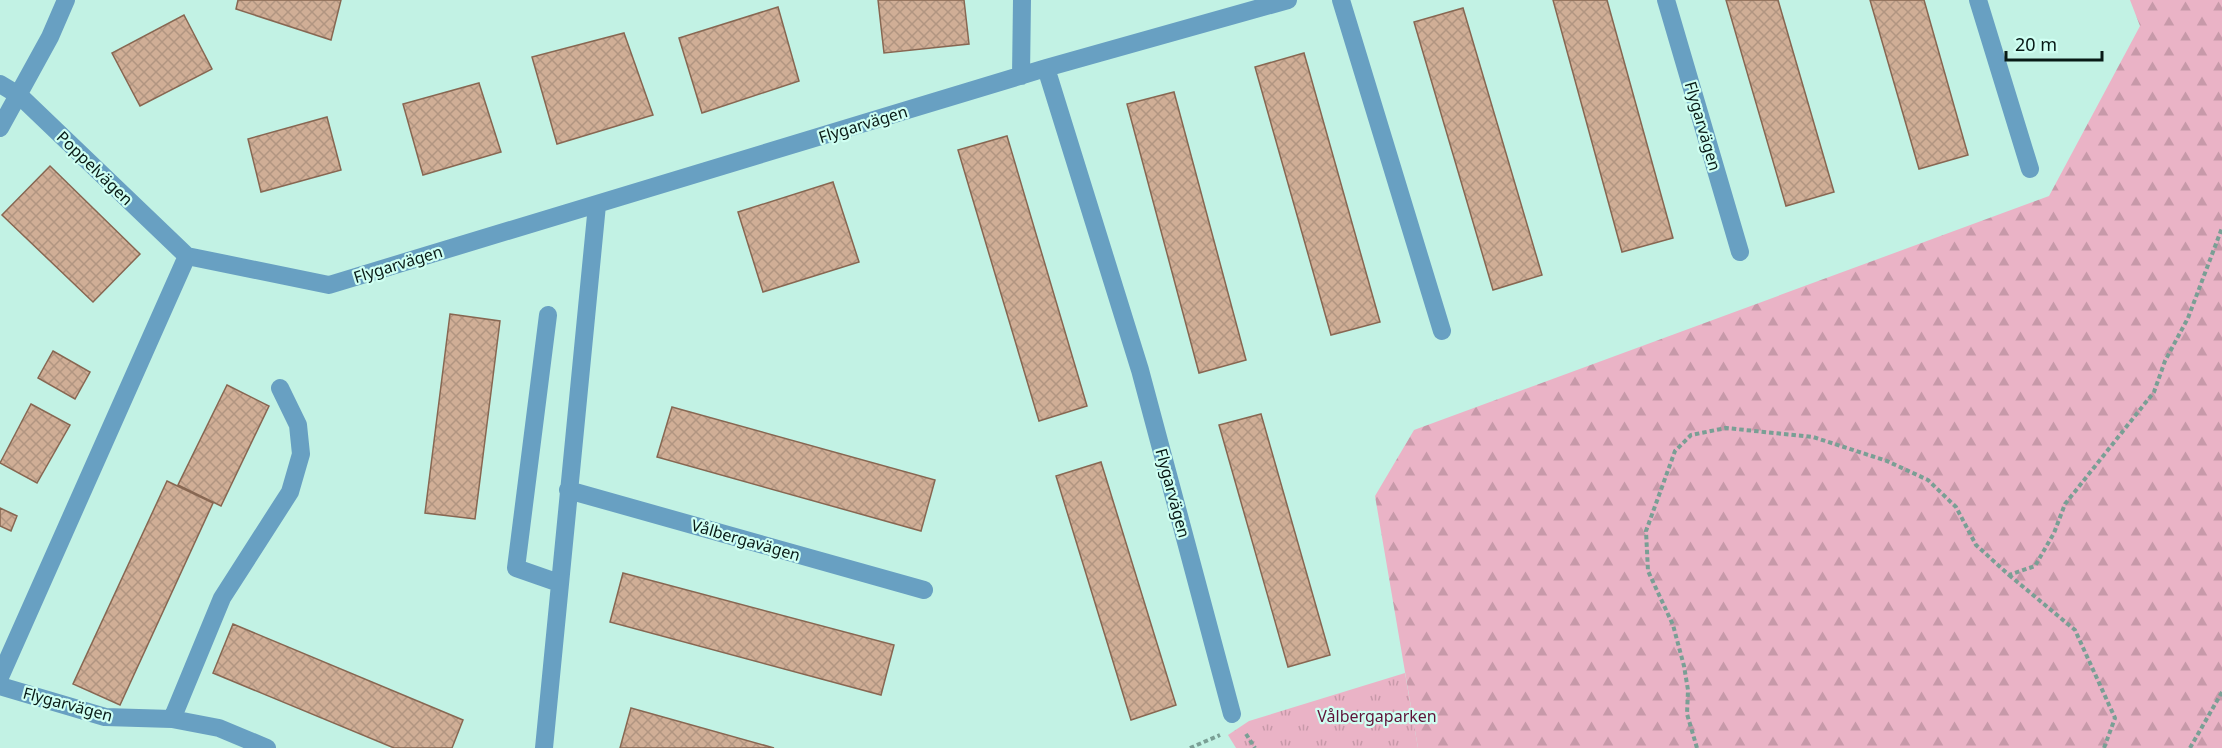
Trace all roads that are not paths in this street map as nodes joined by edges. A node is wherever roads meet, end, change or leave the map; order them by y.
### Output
1 (66, 0) edge
2 (1022, 0) edge
3 (1288, 0) edge
4 (1341, 0) edge
5 (1666, 0) edge
6 (1978, 0) edge
7 (1046, 68) junction
8 (1021, 75) junction
9 (0, 84) edge
10 (20, 96) junction
11 (0, 128) edge
12 (2030, 169) dead end
13 (597, 205) junction
14 (1740, 252) dead end
15 (187, 256) junction
16 (548, 315) dead end
17 (1442, 331) dead end
18 (280, 388) dead end
19 (568, 490) junction
20 (560, 583) junction
21 (924, 590) dead end
22 (0, 678) edge
23 (0, 686) edge
24 (1232, 714) dead end
25 (172, 719) junction
26 (267, 748) edge
27 (544, 748) edge

1 - 10 street
2 - 8 street
3 - 7 street, Flygarvägen
4 - 17 street
5 - 14 street, Flygarvägen
6 - 12 street
7 - 8 street, Flygarvägen
7 - 24 street, Flygarvägen
8 - 13 street, Flygarvägen
9 - 10 street, Poppelvägen
10 - 11 street
10 - 15 street, Poppelvägen
13 - 15 street, Flygarvägen
13 - 19 street
15 - 22 street
16 - 20 street
18 - 25 street
19 - 20 street
19 - 21 street, Vålbergavägen
20 - 27 street
23 - 25 street, Flygarvägen
25 - 26 street, Flygarvägen

